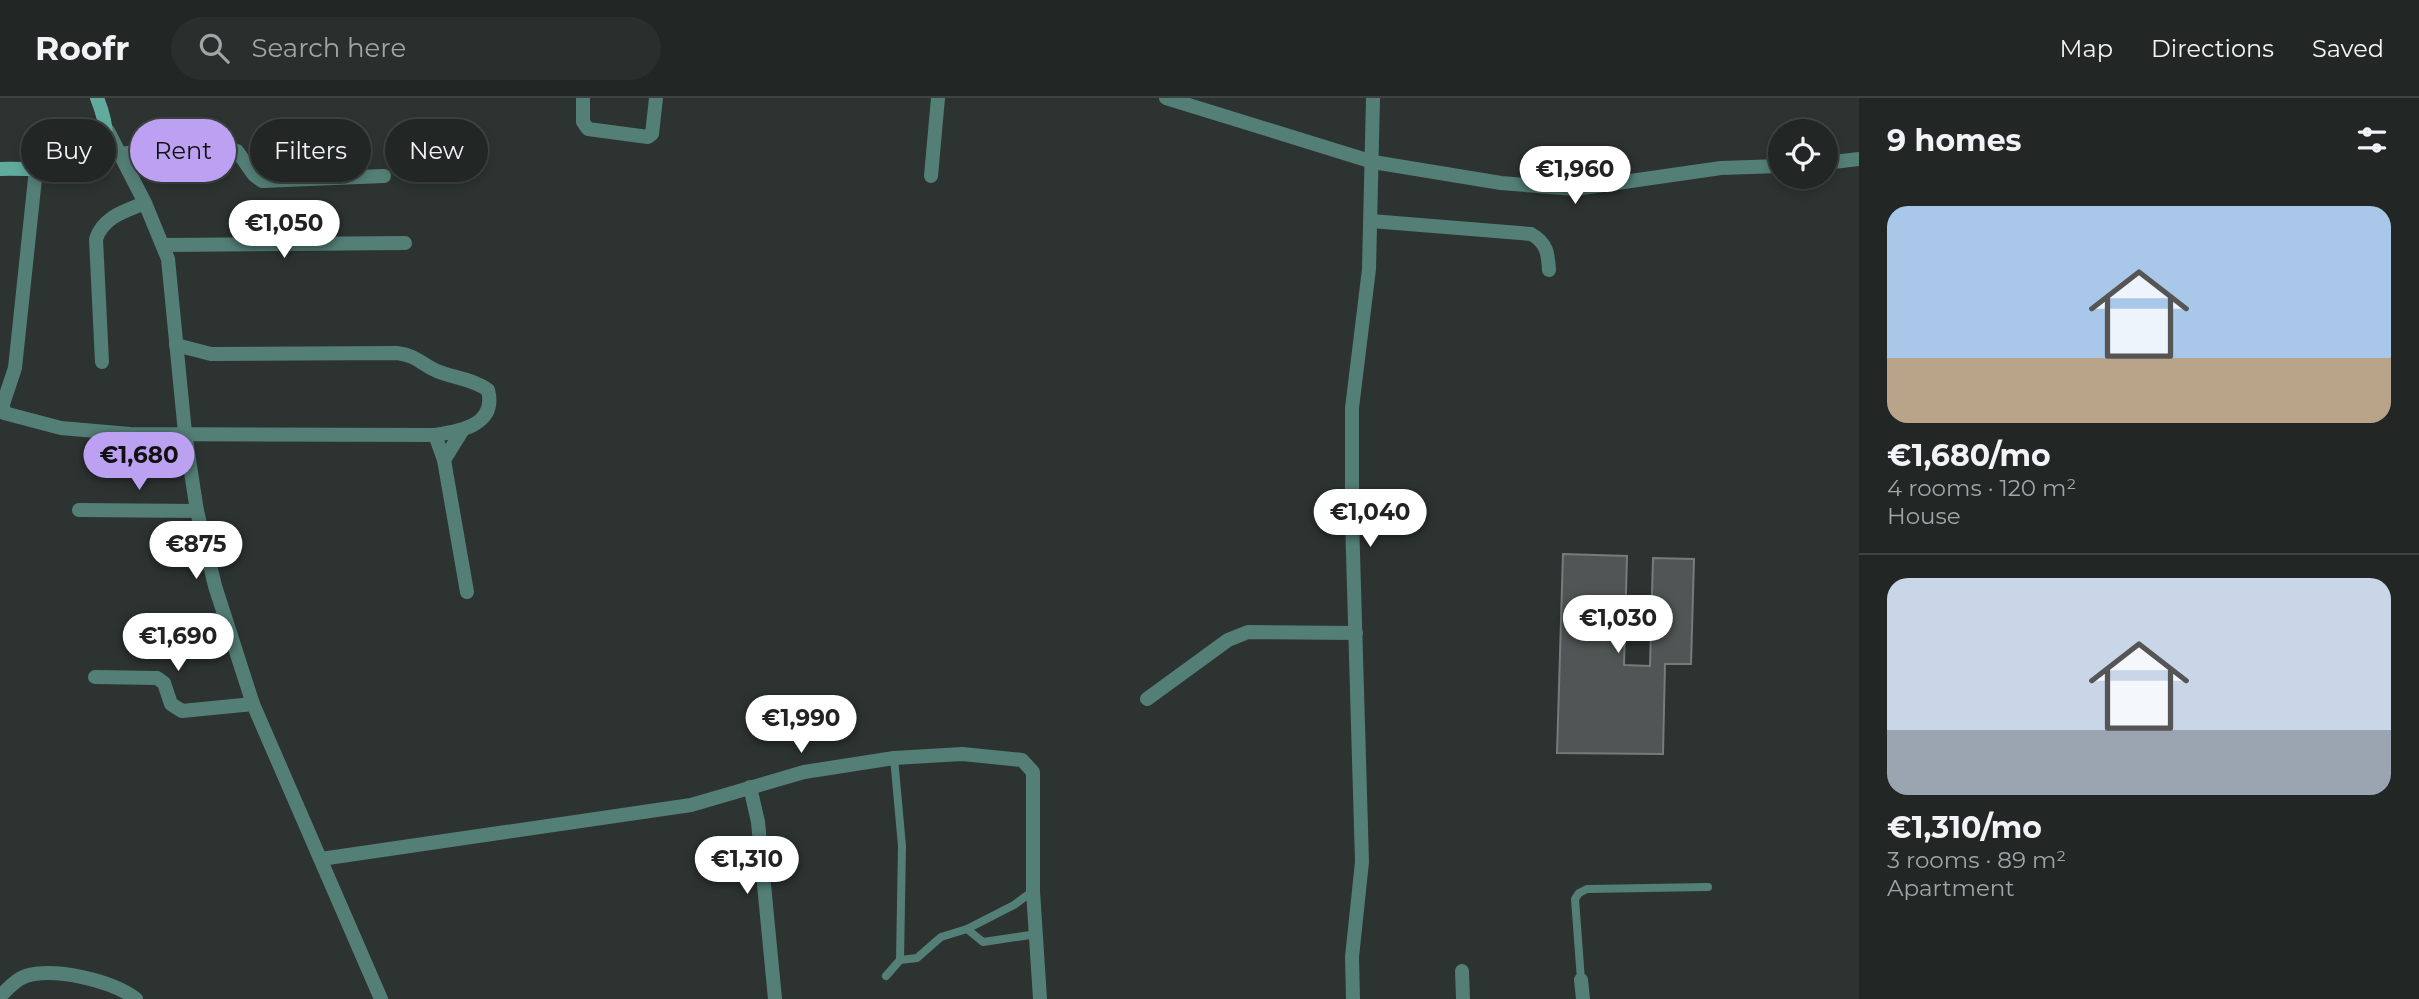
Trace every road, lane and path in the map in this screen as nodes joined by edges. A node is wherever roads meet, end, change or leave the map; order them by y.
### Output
1 (97, 98) edge
2 (583, 98) edge
3 (656, 98) edge
4 (938, 98) edge
5 (1166, 98) edge
6 (1373, 98) edge
7 (104, 119) edge
8 (116, 144) edge
9 (122, 154) junction
10 (1859, 159) edge
11 (1838, 161) edge
12 (1373, 162) junction
13 (1768, 166) edge
14 (0, 169) edge
15 (21, 169) edge
16 (384, 176) dead end
17 (931, 176) dead end
18 (35, 182) edge
19 (145, 203) junction
20 (1371, 221) junction
21 (405, 243) dead end
22 (164, 245) junction
23 (1549, 270) dead end
24 (176, 345) junction
25 (102, 362) dead end
26 (462, 431) junction
27 (185, 433) junction
28 (435, 435) junction
29 (444, 460) junction
30 (79, 510) dead end
31 (197, 510) junction
32 (467, 592) dead end
33 (1356, 633) junction
34 (94, 677) dead end
35 (1147, 699) dead end
36 (253, 704) junction
37 (894, 758) junction
38 (750, 787) junction
39 (321, 859) junction
40 (1708, 887) dead end
41 (1033, 891) junction
42 (967, 929) junction
43 (1037, 934) junction
44 (900, 960) junction
45 (1462, 971) dead end
46 (886, 976) dead end
47 (1581, 980) joint
48 (0, 997) edge
49 (136, 999) edge
50 (381, 999) edge
51 (775, 999) edge
52 (1040, 999) edge
53 (1353, 999) edge
54 (1463, 999) edge
55 (1583, 999) edge

1 - 7 street
2 - 3 street
4 - 17 street
5 - 12 street
6 - 12 street
8 - 9 street
9 - 16 street
9 - 19 street
10 - 11 street
12 - 13 street
12 - 20 street
14 - 15 street
18 - 27 street
19 - 22 street
19 - 25 street
20 - 23 street
20 - 33 street
21 - 22 street
22 - 24 street
24 - 26 street
24 - 27 street
26 - 28 street
26 - 29 street
27 - 28 street
27 - 31 street
28 - 29 street
29 - 32 street
30 - 31 street
31 - 36 street
33 - 35 street
33 - 53 street
34 - 36 street
36 - 39 street
37 - 38 street
37 - 41 street
37 - 44 lane
38 - 39 street
38 - 51 street
39 - 50 street
40 - 47 lane
41 - 42 lane
41 - 43 street
42 - 43 lane
42 - 44 lane
43 - 52 street
44 - 46 lane
45 - 54 street
47 - 55 street
48 - 49 street

